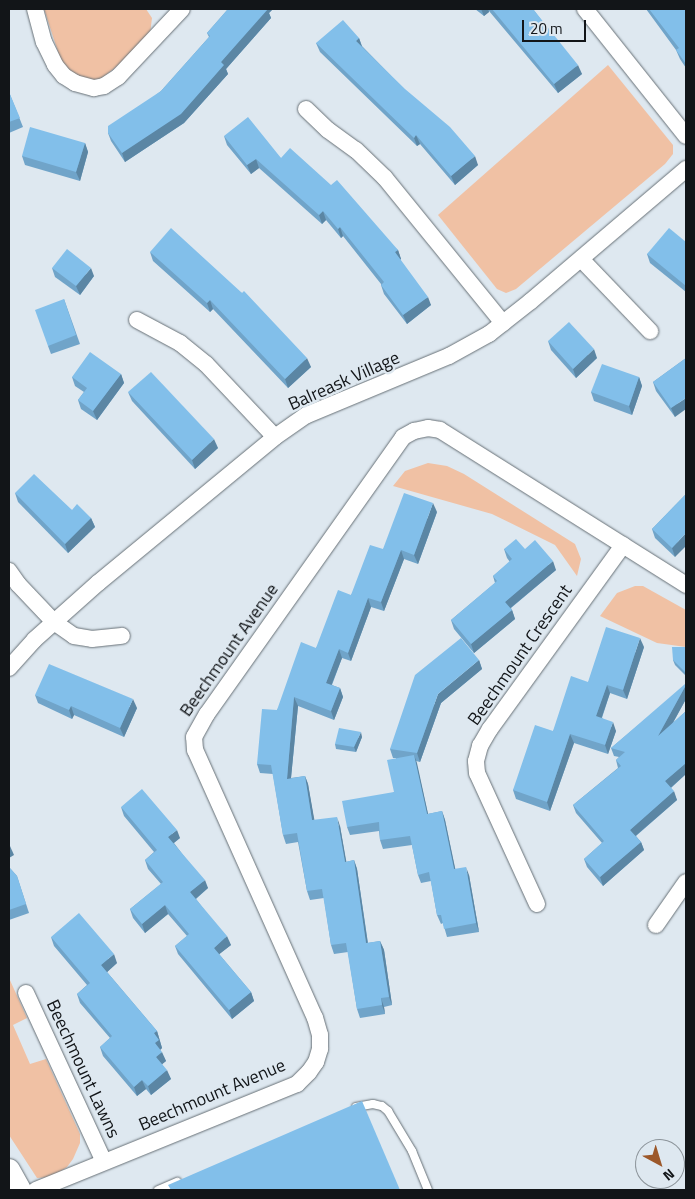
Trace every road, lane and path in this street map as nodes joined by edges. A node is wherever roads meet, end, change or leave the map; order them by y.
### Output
1 (35, 9) edge
2 (585, 9) edge
3 (174, 12) edge
4 (306, 109) dead end
5 (686, 136) edge
6 (686, 169) edge
7 (581, 259) junction
8 (137, 320) dead end
9 (502, 323) junction
10 (650, 331) dead end
11 (275, 437) junction
12 (623, 545) junction
13 (9, 571) edge
14 (686, 585) edge
15 (54, 622) junction
16 (122, 636) dead end
17 (9, 668) edge
18 (686, 882) edge
19 (537, 904) dead end
20 (656, 925) dead end
21 (26, 993) dead end
22 (348, 1110) edge
23 (104, 1162) junction
24 (9, 1170) edge
25 (185, 1179) edge
26 (20, 1190) edge
27 (36, 1190) edge
28 (158, 1190) edge
29 (428, 1190) edge

1 - 3 street
2 - 5 street
4 - 9 street
6 - 7 street, Balreask Village
7 - 9 street, Balreask Village
7 - 10 street
8 - 11 street
9 - 11 street, Balreask Village
11 - 15 street, Balreask Village
12 - 14 street, Beechmount Avenue
12 - 19 street, Beechmount Crescent
12 - 23 street, Beechmount Avenue
13 - 15 street
15 - 16 street
15 - 17 street, Balreask Village
18 - 20 street
21 - 23 street, Beechmount Lawns
22 - 29 lane
23 - 27 street, Beechmount Avenue
24 - 26 main road
25 - 28 lane

